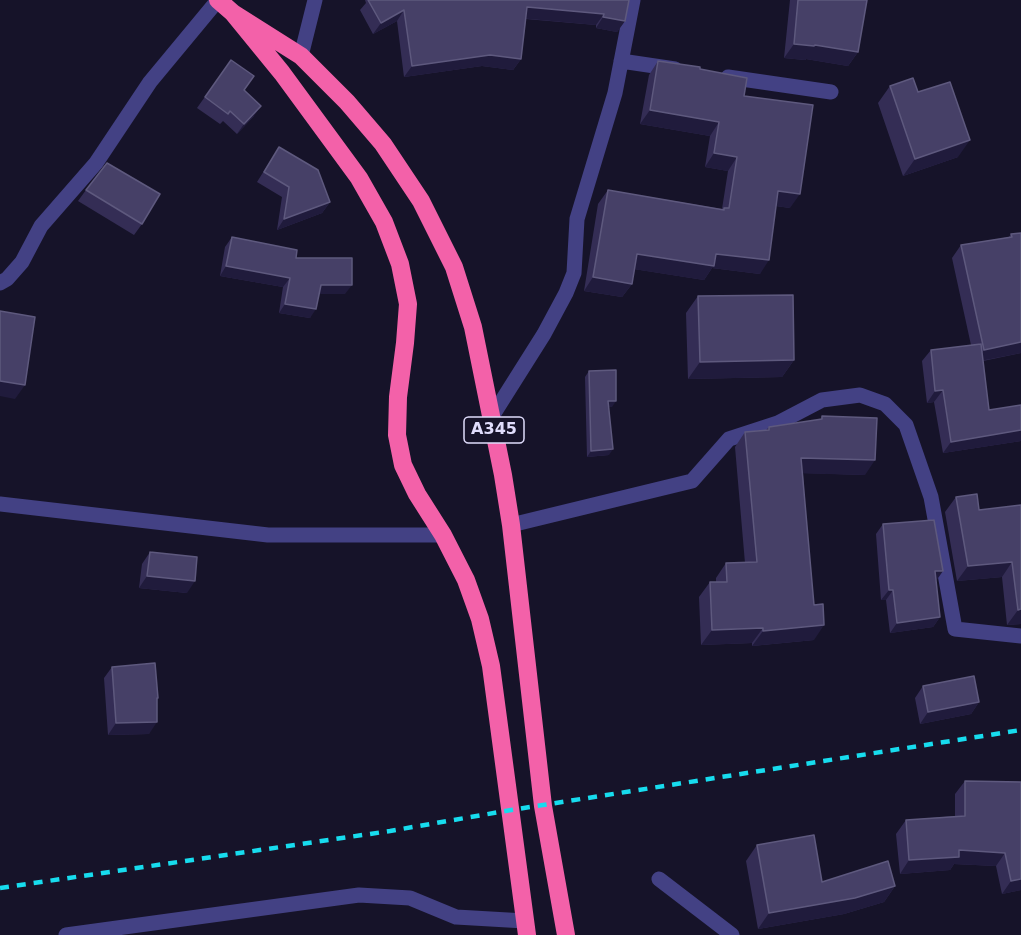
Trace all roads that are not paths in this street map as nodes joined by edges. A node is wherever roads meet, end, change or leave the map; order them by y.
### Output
1 (218, 0) edge
2 (315, 0) edge
3 (633, 0) edge
4 (233, 13) junction
5 (301, 56) junction
6 (621, 61) junction
7 (691, 71) edge
8 (714, 75) edge
9 (831, 92) dead end
10 (0, 283) edge
11 (491, 418) junction
12 (0, 504) edge
13 (511, 525) junction
14 (443, 535) junction
15 (1021, 636) edge
16 (659, 879) dead end
17 (526, 928) edge
18 (66, 935) edge
19 (566, 935) edge
20 (732, 935) edge

1 - 4 highway, A345
1 - 10 street
2 - 5 street
3 - 6 street
4 - 5 highway, A345
4 - 14 highway, A345
5 - 11 highway, A345
6 - 7 street
6 - 11 street
8 - 9 street
11 - 13 highway, A345
12 - 14 street
13 - 15 street
13 - 19 highway, A345
14 - 17 highway, A345
16 - 20 street
17 - 18 street

